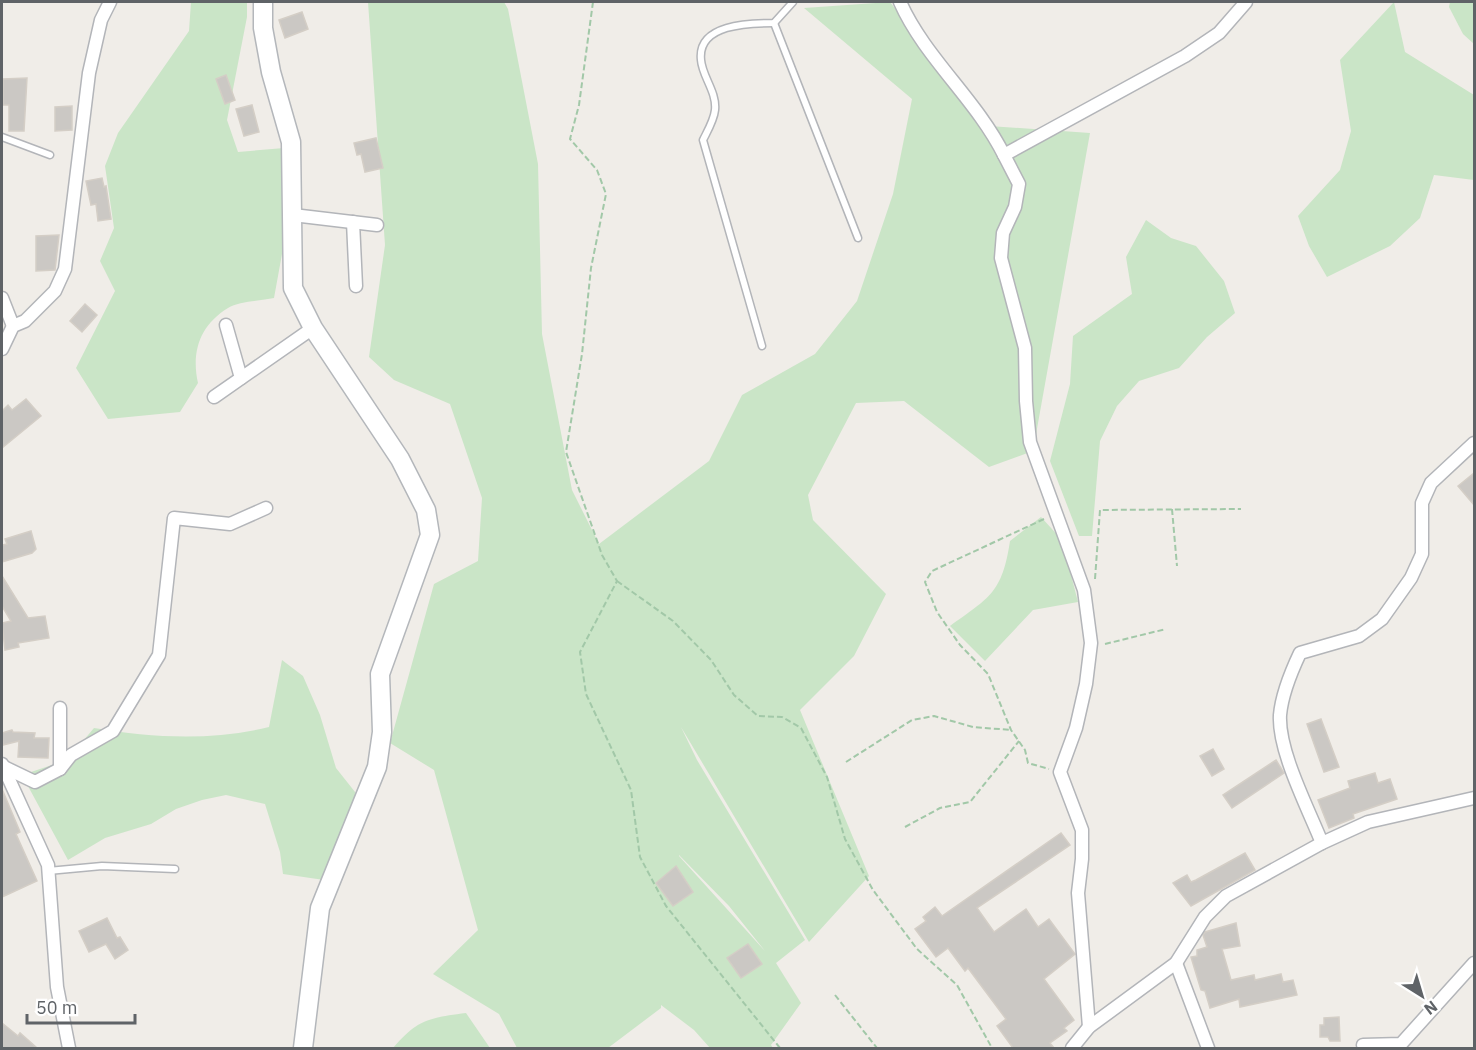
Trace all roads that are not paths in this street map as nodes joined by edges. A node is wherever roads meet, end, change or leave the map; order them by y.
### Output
1 (110, 2) edge
2 (263, 2) edge
3 (791, 2) edge
4 (900, 2) edge
5 (1246, 2) edge
6 (774, 22) junction
7 (2, 137) edge
8 (50, 155) dead end
9 (1004, 155) junction
10 (293, 215) junction
11 (353, 222) junction
12 (377, 225) dead end
13 (858, 238) dead end
14 (356, 286) dead end
15 (2, 298) edge
16 (226, 325) dead end
17 (13, 326) junction
18 (313, 328) junction
19 (762, 346) dead end
20 (2, 349) edge
21 (241, 378) junction
22 (214, 397) dead end
23 (1474, 443) edge
24 (266, 508) dead end
25 (60, 708) dead end
26 (3, 765) edge
27 (60, 769) junction
28 (1474, 798) edge
29 (1322, 843) junction
30 (175, 869) dead end
31 (48, 871) junction
32 (1176, 963) junction
33 (1474, 963) edge
34 (1089, 1027) junction
35 (1363, 1045) dead end
36 (1402, 1046) edge
37 (69, 1048) edge
38 (303, 1048) edge
39 (1072, 1048) edge
40 (1208, 1048) edge

1 - 17 street
2 - 10 street
3 - 6 lane
4 - 9 street
5 - 9 street
6 - 13 lane
6 - 19 lane
7 - 8 lane
9 - 34 street
10 - 11 street
10 - 18 street
11 - 12 street
11 - 14 street
15 - 17 street
16 - 21 street
17 - 20 street
18 - 21 street
18 - 38 street
21 - 22 street
23 - 29 street
24 - 27 street
25 - 27 street
26 - 27 street
26 - 31 street
28 - 29 street
29 - 32 street
30 - 31 lane
31 - 37 street
32 - 34 street
32 - 40 street
33 - 36 street
34 - 39 street
35 - 36 street

